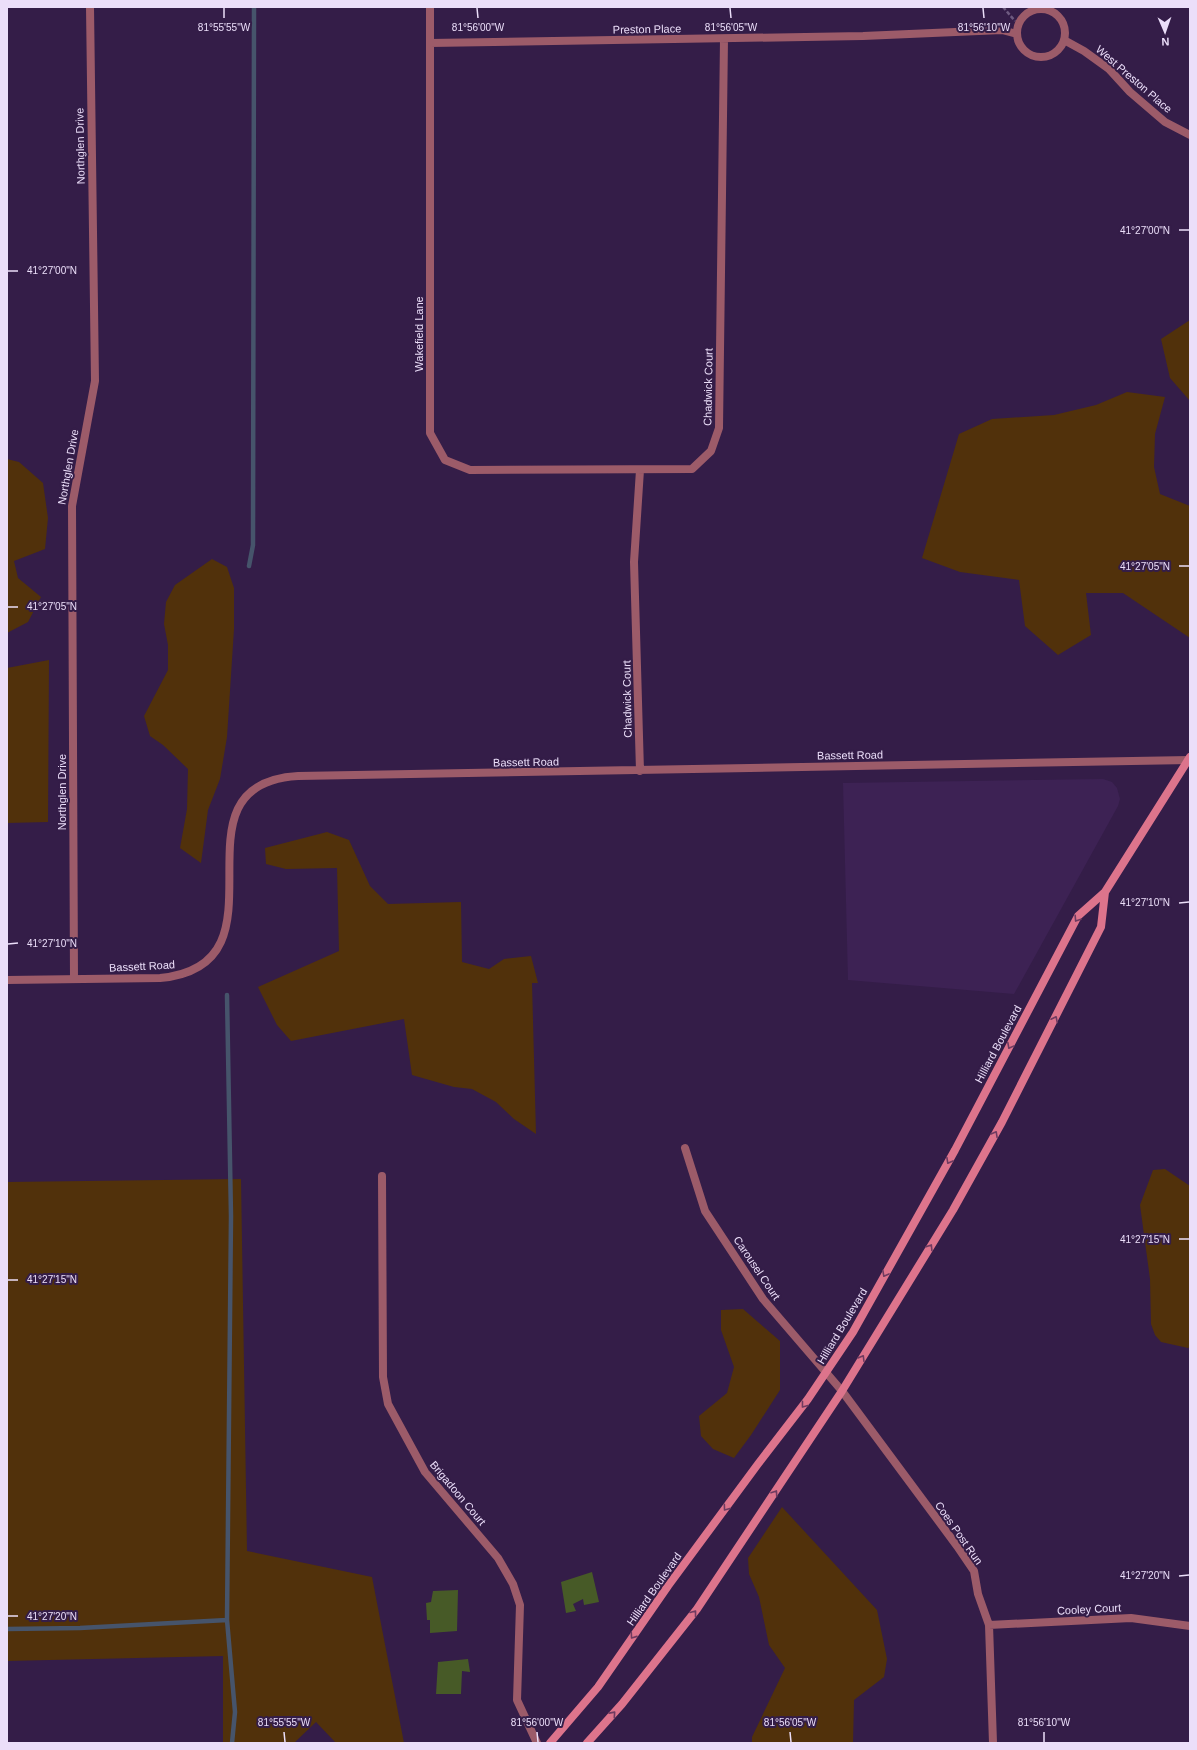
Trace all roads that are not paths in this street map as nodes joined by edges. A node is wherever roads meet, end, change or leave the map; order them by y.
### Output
1 (90, 7) edge
2 (430, 7) edge
3 (1017, 34) junction
4 (724, 39) junction
5 (1064, 40) junction
6 (430, 43) junction
7 (1190, 135) edge
8 (640, 470) junction
9 (1189, 759) edge
10 (640, 771) junction
11 (1105, 892) junction
12 (74, 979) junction
13 (7, 980) edge
14 (685, 1148) dead end
15 (382, 1176) dead end
16 (826, 1373) junction
17 (840, 1388) junction
18 (989, 1625) junction
19 (1190, 1626) edge
20 (537, 1743) edge
21 (550, 1743) edge
22 (587, 1743) edge
23 (993, 1743) edge

1 - 12 street, Northglen Drive
2 - 6 street, Wakefield Lane
3 - 4 street, Preston Place
3 - 5 street
3 - 5 street
4 - 6 street, Preston Place
4 - 8 street, Chadwick Court
5 - 7 street, West Preston Place
6 - 8 street, Wakefield Lane
8 - 10 street, Chadwick Court
9 - 10 street, Bassett Road
9 - 11 main road, Hilliard Boulevard
10 - 12 street, Bassett Road
11 -> 16 main road, Hilliard Boulevard
17 -> 11 main road, Hilliard Boulevard
12 - 13 street, Bassett Road
14 - 16 street, Carousel Court
15 - 20 street, Brigadoon Court
16 - 17 street, Carousel Court
16 -> 21 main road, Hilliard Boulevard
17 - 18 street, Coes Post Run
22 -> 17 main road, Hilliard Boulevard
18 - 19 street, Cooley Court
18 - 23 street, Coes Post Run

